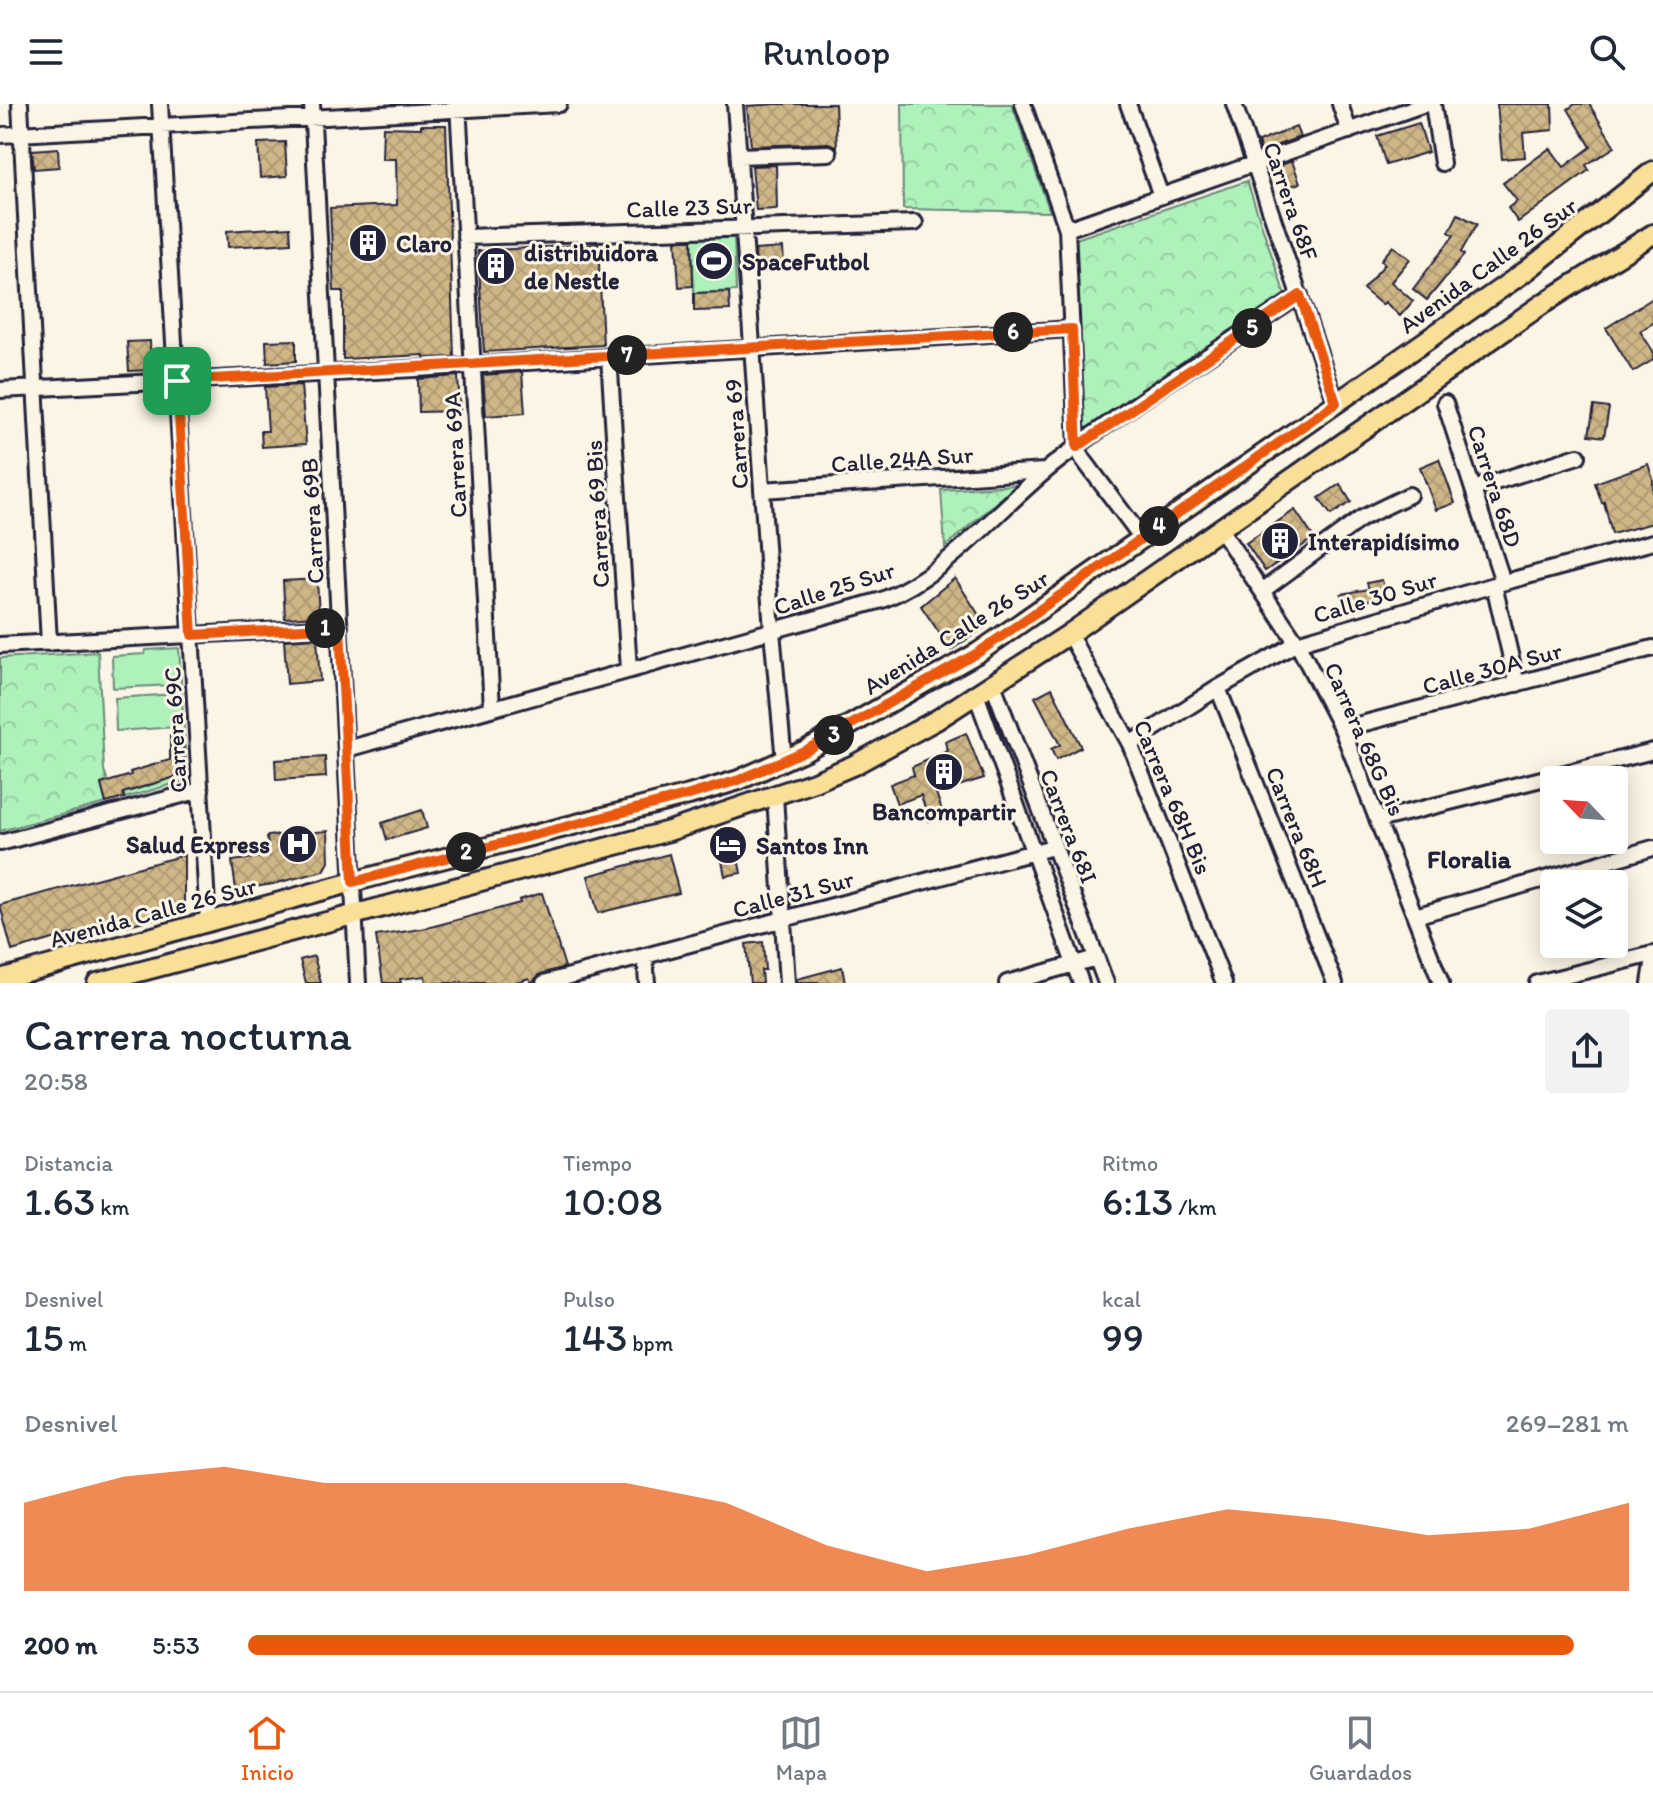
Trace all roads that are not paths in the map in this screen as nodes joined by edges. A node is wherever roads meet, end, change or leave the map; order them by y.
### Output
1 (20, 104) edge
2 (160, 104) edge
3 (559, 104) edge
4 (735, 104) edge
5 (1023, 104) edge
6 (1128, 104) edge
7 (1234, 104) edge
8 (1340, 104) edge
9 (1425, 104) edge
10 (1433, 104) edge
11 (458, 107) edge
12 (312, 111) edge
13 (162, 126) junction
14 (1349, 131) junction
15 (21, 134) junction
16 (0, 135) edge
17 (829, 153) dead end
18 (739, 156) junction
19 (1255, 163) junction
20 (1442, 163) dead end
21 (1653, 171) edge
22 (1161, 196) junction
23 (915, 223) dead end
24 (744, 226) junction
25 (1067, 229) junction
26 (1653, 234) edge
27 (465, 237) junction
28 (1653, 249) edge
29 (1300, 295) junction
30 (1072, 329) junction
31 (752, 349) junction
32 (609, 356) junction
33 (472, 365) junction
34 (326, 374) junction
35 (1443, 374) junction
36 (177, 381) junction
37 (35, 388) junction
38 (0, 390) edge
39 (1336, 403) junction
40 (1445, 403) dead end
41 (1077, 447) junction
42 (1578, 456) dead end
43 (1044, 471) junction
44 (1473, 489) junction
45 (762, 490) junction
46 (1409, 495) dead end
47 (1220, 529) junction
48 (1142, 538) junction
49 (1653, 542) edge
50 (1498, 583) junction
51 (1262, 591) junction
52 (340, 627) junction
53 (772, 631) junction
54 (1069, 634) junction
55 (192, 635) junction
56 (49, 643) junction
57 (1297, 643) junction
58 (0, 645) edge
59 (1653, 648) edge
60 (629, 670) junction
61 (993, 684) junction
62 (1517, 684) junction
63 (1218, 688) junction
64 (976, 694) junction
65 (492, 708) junction
66 (1342, 729) junction
67 (1130, 744) junction
68 (347, 749) junction
69 (1653, 751) edge
70 (784, 761) junction
71 (201, 790) junction
72 (775, 796) junction
73 (1378, 820) junction
74 (0, 843) edge
75 (1053, 847) junction
76 (1653, 848) edge
77 (1032, 853) junction
78 (353, 882) junction
79 (354, 914) junction
80 (1415, 916) junction
81 (784, 919) junction
82 (208, 922) junction
83 (1653, 954) edge
84 (645, 956) junction
85 (1096, 958) junction
86 (1653, 964) edge
87 (1073, 965) junction
88 (0, 979) edge
89 (97, 983) edge
90 (358, 983) edge
91 (544, 983) edge
92 (647, 983) edge
93 (787, 983) edge
94 (1007, 983) edge
95 (1081, 983) edge
96 (1106, 983) edge
97 (1224, 983) edge
98 (1335, 983) edge
99 (1441, 983) edge
100 (1537, 983) edge
101 (1650, 983) edge

1 - 15 street
2 - 13 street, Carrera 69C
3 - 11 street
4 - 18 street, Carrera 69
5 - 25 street
6 - 22 street
7 - 19 street, Carrera 68F
8 - 14 street
9 - 14 street
10 - 20 street
11 - 12 street
11 - 27 street, Carrera 69A
12 - 13 street
12 - 34 street, Carrera 69B
13 - 15 street
13 - 36 street, Carrera 69C
14 - 19 street
15 - 16 street
15 - 37 street
17 - 18 street
18 - 24 street, Carrera 69
19 - 22 street
19 - 29 street, Carrera 68F
21 - 39 main road, Avenida Calle 26 Sur
22 - 25 street
23 - 24 street, Calle 23 Sur
24 - 27 street, Calle 23 Sur
24 - 31 street, Carrera 69
25 - 30 street
26 - 35 main road
27 - 33 street, Carrera 69A
28 - 35 main road
29 - 39 street, Carrera 68F
29 - 41 street, Calle 25 Sur
30 - 31 street
30 - 41 street
31 - 32 street
31 - 45 street, Carrera 69
32 - 33 street
32 - 60 street, Carrera 69 Bis
33 - 34 street
33 - 65 street, Carrera 69A
34 - 36 street
34 - 52 street, Carrera 69B
35 - 47 main road
36 - 37 street
36 - 55 street, Carrera 69C
37 - 38 street
37 - 56 street
39 - 48 main road, Avenida Calle 26 Sur
40 - 44 street, Carrera 68D
41 - 43 street, Calle 25 Sur
41 - 48 street
42 - 44 street
43 - 45 street, Calle 24A Sur
43 - 53 street, Calle 25 Sur
44 - 50 street, Carrera 68D
45 - 53 street, Carrera 69
46 - 51 street
47 - 51 street, Carrera 68G Bis
47 - 54 main road
48 - 70 main road, Avenida Calle 26 Sur
49 - 50 street, Calle 30 Sur
50 - 57 street, Calle 30 Sur
50 - 62 street, Carrera 68D
51 - 57 street, Carrera 68G Bis
52 - 55 street
52 - 68 street, Carrera 69B
53 - 60 street, Calle 25 Sur
53 - 70 street, Carrera 69
54 - 61 main road
54 - 67 street, Carrera 68H Bis
55 - 56 street
55 - 71 street, Carrera 69C
56 - 58 street
57 - 63 street, Calle 30 Sur
57 - 66 street, Carrera 68G Bis
59 - 62 street, Calle 30A Sur
60 - 65 street, Calle 25 Sur
61 - 64 main road
61 - 75 street, Carrera 68I
62 - 66 street, Calle 30A Sur
63 - 67 street, Calle 30 Sur
63 - 98 street, Carrera 68H
64 - 72 main road
64 - 77 street, Carrera 68I
65 - 68 street, Calle 25 Sur
66 - 73 street, Carrera 68G Bis
67 - 97 street, Carrera 68H Bis
68 - 78 street, Carrera 69B
69 - 73 street
70 - 78 main road, Avenida Calle 26 Sur
71 - 74 street
71 - 82 street, Carrera 69C
72 - 79 main road
72 - 81 street
73 - 80 street, Carrera 68G Bis
75 - 77 street, Calle 31 Sur
75 - 85 street, Carrera 68I
76 - 80 street
77 - 81 street, Calle 31 Sur
77 - 87 street, Carrera 68I
78 - 79 street, Carrera 69B
78 - 82 main road, Avenida Calle 26 Sur
79 - 89 main road
79 - 90 street, Carrera 69B
80 - 99 street, Carrera 68G Bis
81 - 84 street, Calle 31 Sur
81 - 93 street
82 - 88 main road, Avenida Calle 26 Sur
83 - 100 street
84 - 91 street, Calle 31 Sur
84 - 92 street
85 - 87 street
85 - 96 street, Carrera 68I
86 - 101 street
87 - 94 street
87 - 95 street, Carrera 68I

